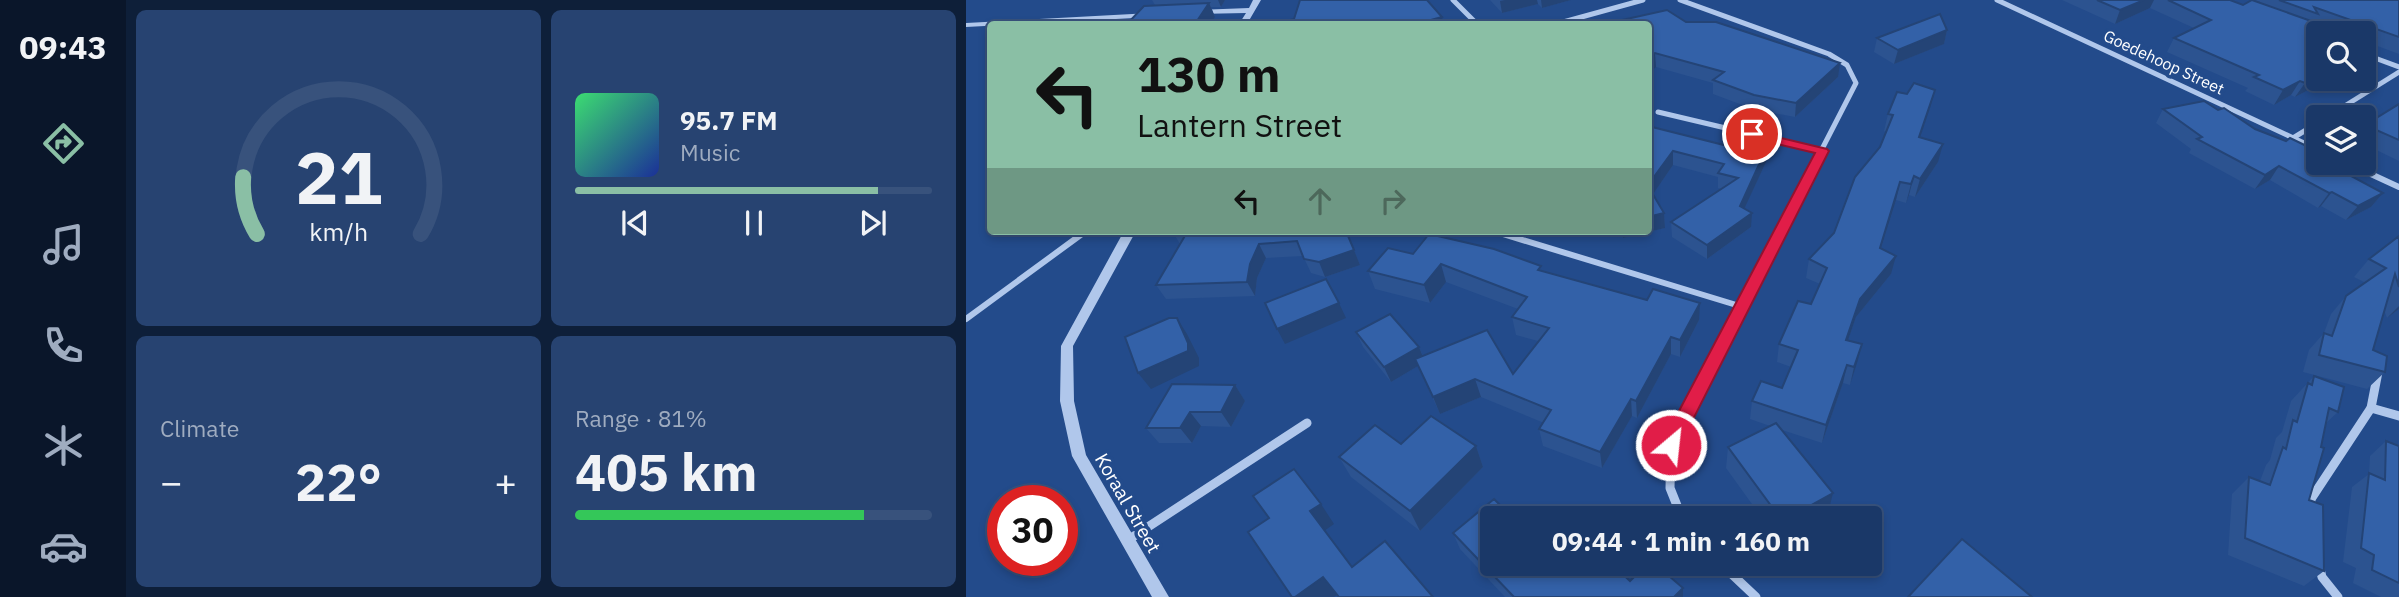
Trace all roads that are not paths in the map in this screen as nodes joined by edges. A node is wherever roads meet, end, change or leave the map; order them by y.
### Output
1 (1257, 0) edge
2 (1453, 0) edge
3 (1643, 0) edge
4 (1680, 0) edge
5 (1997, 0) edge
6 (1251, 9) junction
7 (1182, 13) edge
8 (1168, 14) edge
9 (1039, 21) edge
10 (1245, 21) edge
11 (1474, 21) edge
12 (1567, 21) edge
13 (987, 24) edge
14 (966, 25) edge
15 (2376, 59) edge
16 (2399, 69) edge
17 (2345, 105) edge
18 (1658, 112) dead end
19 (2306, 130) edge
20 (2293, 138) junction
21 (2306, 144) edge
22 (1823, 151) junction
23 (2373, 175) edge
24 (2399, 187) edge
25 (1081, 235) edge
26 (1128, 235) edge
27 (1506, 235) edge
28 (1743, 307) junction
29 (966, 319) edge
30 (2380, 360) edge
31 (2371, 408) junction
32 (2399, 416) edge
33 (1307, 423) dead end
34 (1677, 506) edge
35 (2311, 525) edge
36 (1127, 540) junction
37 (2315, 551) edge
38 (1734, 576) edge
39 (1161, 597) edge
40 (1756, 597) edge
41 (2339, 597) edge

1 - 6 street
2 - 11 street
3 - 12 street
4 - 22 street
5 - 20 street, Goedehoop Street
6 - 7 street
6 - 10 street
8 - 9 street
13 - 14 street
15 - 16 street
16 - 17 street
18 - 22 street
19 - 20 street
20 - 21 street, Goedehoop Street
22 - 28 street
23 - 24 street
25 - 29 street
26 - 36 street, Koraal Street
27 - 28 street
28 - 34 street
30 - 31 street
31 - 32 street
31 - 35 street
33 - 36 street
36 - 39 street, Koraal Street
37 - 41 street
38 - 40 street

